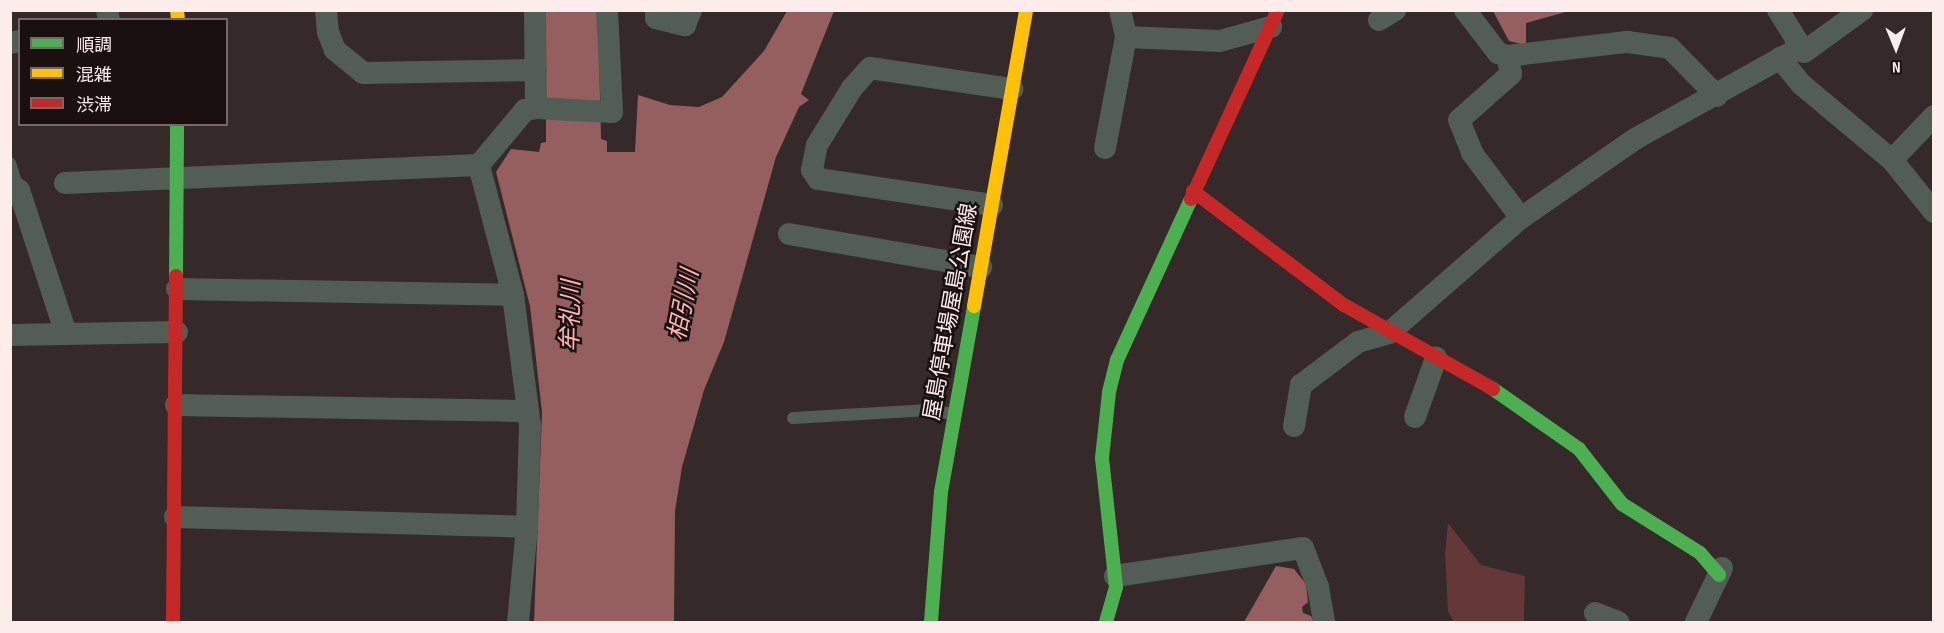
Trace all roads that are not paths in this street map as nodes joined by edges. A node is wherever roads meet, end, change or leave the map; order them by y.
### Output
1 (326, 10) edge
2 (535, 10) edge
3 (607, 10) edge
4 (656, 10) edge
5 (692, 10) edge
6 (1026, 10) edge
7 (1120, 10) edge
8 (1465, 10) edge
9 (1778, 10) edge
10 (1862, 10) edge
11 (1275, 19) edge
12 (1126, 37) junction
13 (1801, 47) junction
14 (1507, 56) junction
15 (1779, 58) junction
16 (536, 70) junction
17 (1012, 89) junction
18 (1717, 96) junction
19 (536, 108) junction
20 (1934, 116) edge
21 (177, 126) edge
22 (1105, 148) dead end
23 (1892, 160) junction
24 (10, 163) edge
25 (479, 165) junction
26 (176, 178) junction
27 (65, 183) dead end
28 (19, 190) joint
29 (1193, 191) junction
30 (992, 205) junction
31 (1934, 212) edge
32 (1521, 218) junction
33 (789, 234) dead end
34 (981, 267) junction
35 (177, 289) junction
36 (513, 295) junction
37 (177, 332) junction
38 (1389, 333) junction
39 (66, 334) junction
40 (10, 335) edge
41 (1436, 358) junction
42 (176, 405) junction
43 (528, 411) junction
44 (954, 414) junction
45 (1415, 417) dead end
46 (793, 418) dead end
47 (1294, 426) dead end
48 (175, 517) junction
49 (527, 527) junction
50 (1721, 572) joint
51 (1115, 576) junction
52 (1595, 613) dead end
53 (173, 622) edge
54 (518, 622) edge
55 (931, 622) edge
56 (1106, 622) edge
57 (1324, 622) edge
58 (1618, 622) edge
59 (1696, 622) edge

1 - 16 street
2 - 16 street
3 - 19 street
4 - 5 street
6 - 17 street, 屋島停車場屋島公園線
7 - 12 street
8 - 14 street
9 - 13 street
10 - 13 street
11 - 12 street
11 - 29 street
12 - 22 street
13 - 15 street
14 - 18 street
14 - 32 street
15 - 18 street
15 - 23 street
16 - 19 street
17 - 30 street, 屋島停車場屋島公園線
17 - 30 street
18 - 32 street
19 - 25 street
20 - 23 street
21 - 26 street
23 - 31 street
24 - 28 lane
25 - 26 street
25 - 36 street
26 - 27 street
26 - 35 street
28 - 39 street
29 - 38 street
29 - 51 street
30 - 34 street, 屋島停車場屋島公園線
32 - 38 street
33 - 34 street
34 - 44 street, 屋島停車場屋島公園線
35 - 36 street
35 - 37 street
36 - 43 street
37 - 39 street
37 - 42 street
38 - 41 street
38 - 47 street
39 - 40 street
41 - 45 street
41 - 50 street
42 - 43 street
42 - 48 street
43 - 49 street
44 - 46 lane
44 - 55 street, 屋島停車場屋島公園線
48 - 49 street
48 - 53 street
49 - 54 street
50 - 59 street
51 - 56 street
51 - 57 street
52 - 58 street

